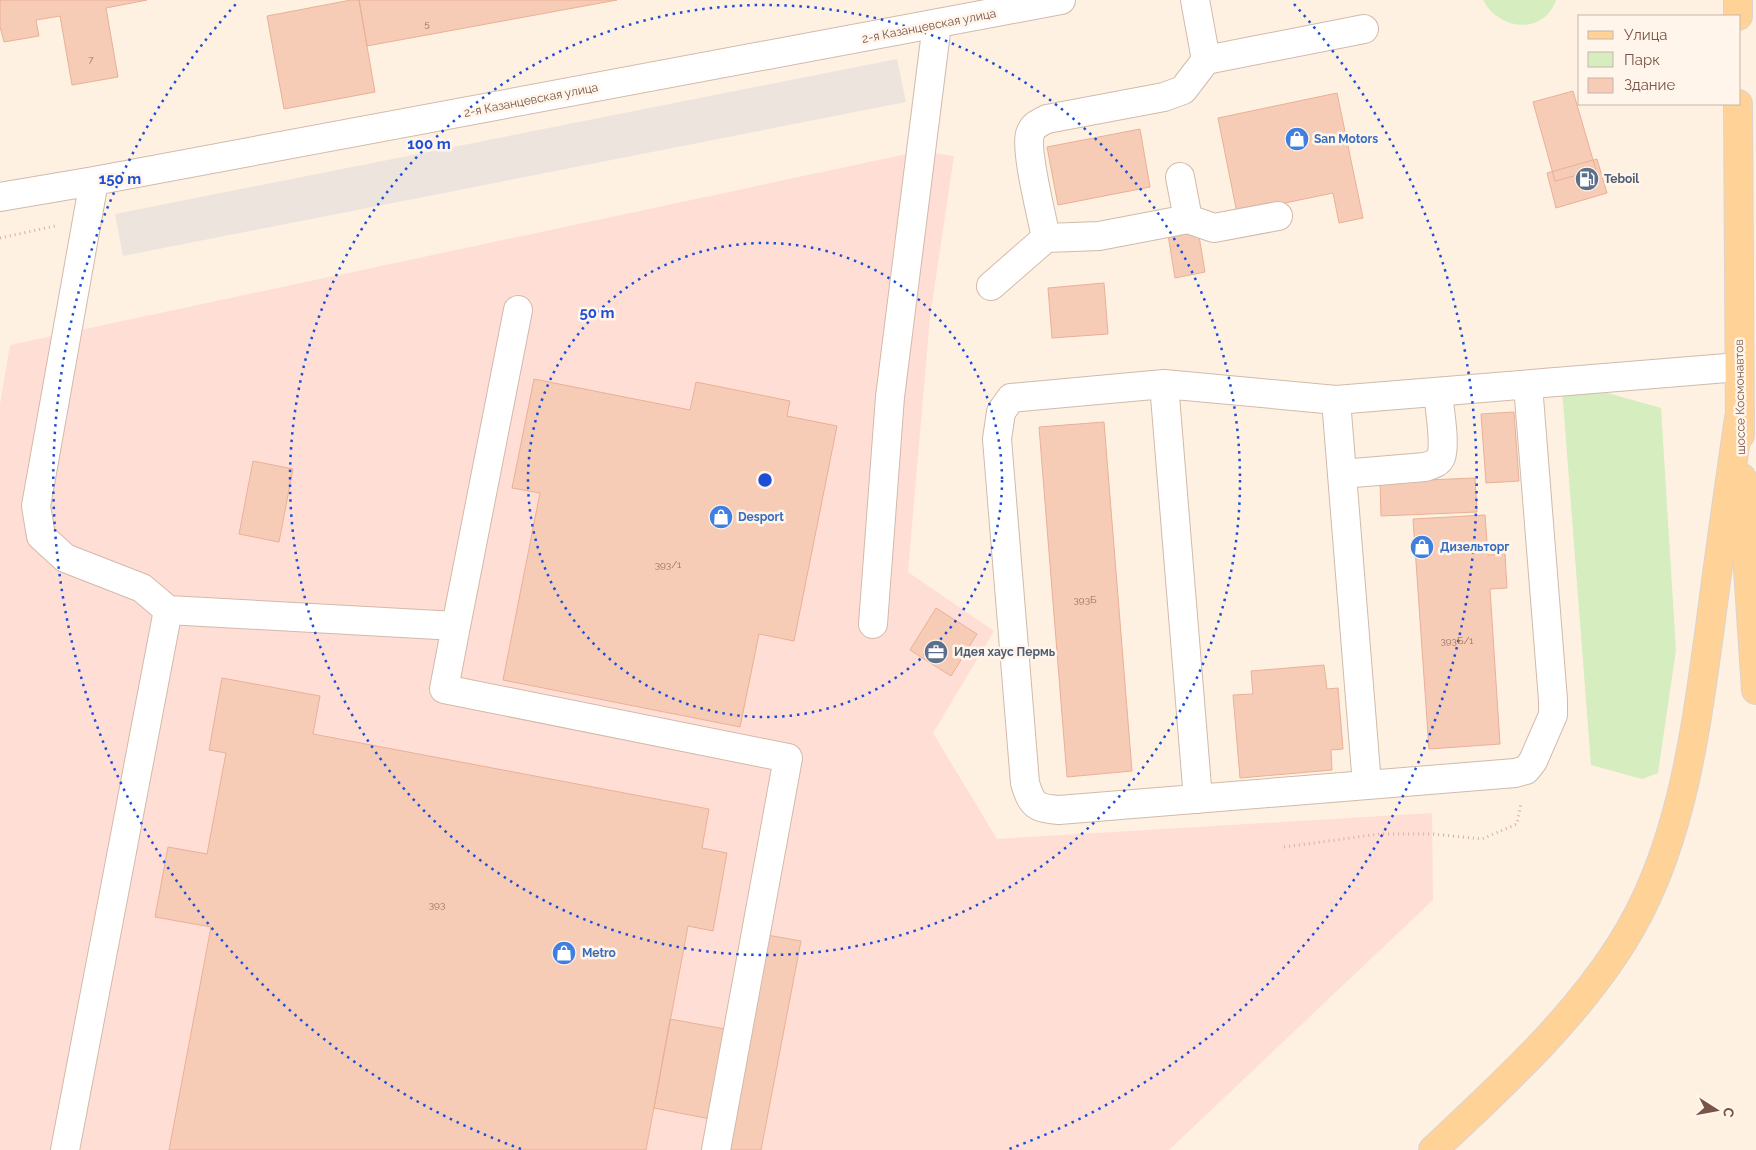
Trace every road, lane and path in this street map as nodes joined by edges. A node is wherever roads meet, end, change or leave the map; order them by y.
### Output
1 (1061, 0) edge
2 (1195, 0) edge
3 (1731, 0) edge
4 (1738, 0) edge
5 (948, 15) edge
6 (1734, 15) edge
7 (1738, 15) edge
8 (1364, 29) dead end
9 (1206, 60) junction
10 (1738, 105) edge
11 (1180, 177) dead end
12 (94, 181) junction
13 (0, 197) edge
14 (1278, 216) dead end
15 (88, 219) junction
16 (1188, 219) junction
17 (0, 238) edge
18 (1046, 238) junction
19 (991, 286) dead end
20 (518, 310) dead end
21 (1739, 367) junction
22 (1164, 384) junction
23 (1528, 384) junction
24 (1438, 392) junction
25 (1336, 400) junction
26 (1739, 418) junction
27 (1342, 474) junction
28 (168, 610) junction
29 (873, 624) dead end
30 (456, 626) junction
31 (1756, 690) edge
32 (1526, 770) junction
33 (1367, 785) junction
34 (1198, 799) junction
35 (1284, 847) dead end
36 (64, 1150) edge
37 (716, 1150) edge
38 (1434, 1150) edge

1 - 5 street, 2-я Казанцевская улица
2 - 9 street
3 - 6 street
4 - 7 main road
5 - 12 street, 2-я Казанцевская улица
5 - 29 street
8 - 9 street
9 - 18 street
10 - 21 main road, шоссе Космонавтов
11 - 16 street
12 - 13 street, 2-я Казанцевская улица
12 - 15 street
14 - 16 street
15 - 17 path
15 - 28 street
16 - 18 street
18 - 19 street
20 - 30 street
21 - 23 street
21 - 26 main road, шоссе Космонавтов
22 - 25 street
22 - 34 street
22 - 34 street
23 - 24 street
23 - 32 street
24 - 25 street
24 - 27 street
25 - 27 street
26 - 31 main road, шоссе Космонавтов
26 - 38 main road
27 - 33 street
28 - 30 street
28 - 36 street
30 - 37 street
32 - 33 street
32 - 35 path
33 - 34 street

